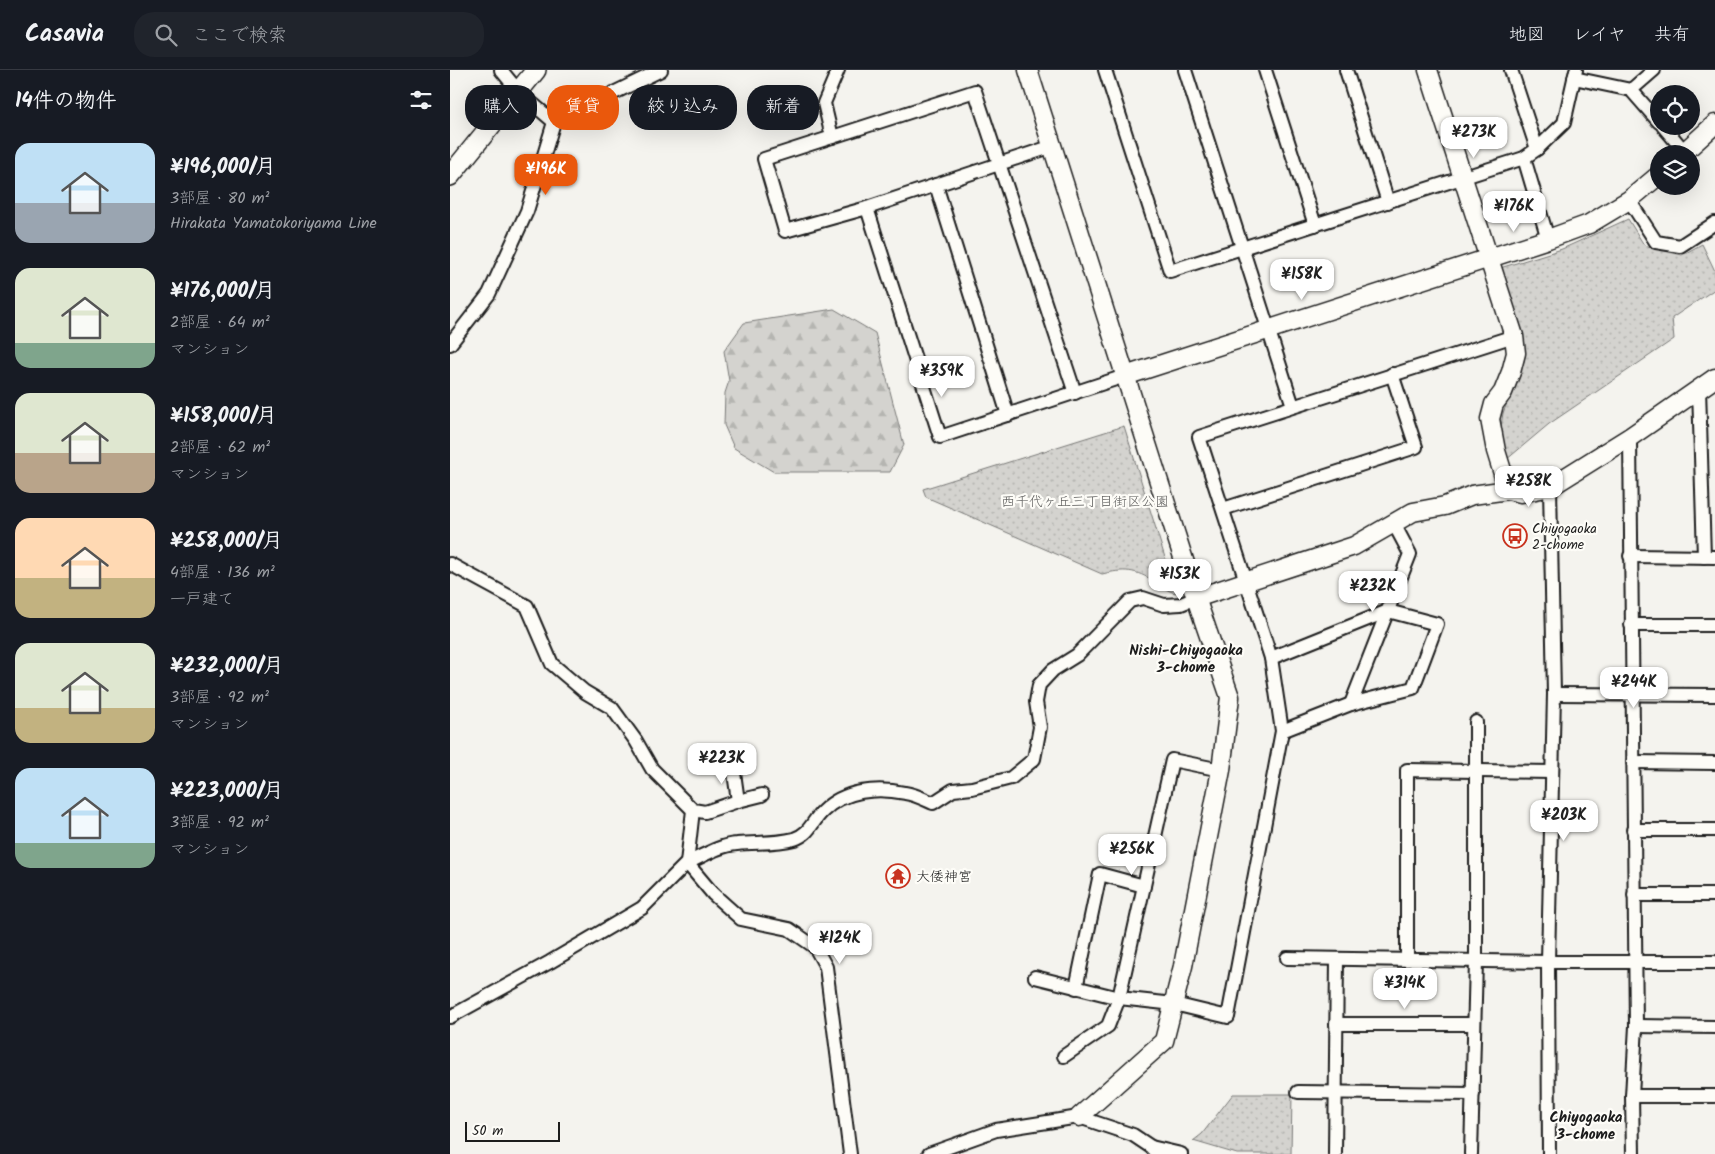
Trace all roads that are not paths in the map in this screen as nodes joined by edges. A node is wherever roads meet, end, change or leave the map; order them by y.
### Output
1 (501, 70) edge
2 (536, 70) edge
3 (661, 70) edge
4 (838, 70) edge
5 (1028, 70) edge
6 (1104, 70) edge
7 (1185, 70) edge
8 (1265, 70) edge
9 (1346, 70) edge
10 (1428, 70) edge
11 (1511, 70) edge
12 (1654, 70) edge
13 (1575, 74) edge
14 (513, 85) edge
15 (524, 85) edge
16 (619, 90) edge
17 (1631, 90) junction
18 (537, 107) edge
19 (1650, 112) edge
20 (547, 116) edge
21 (1715, 124) edge
22 (488, 130) edge
23 (552, 130) edge
24 (832, 137) junction
25 (1692, 145) edge
26 (1053, 146) junction
27 (1537, 149) junction
28 (1524, 158) junction
29 (999, 164) junction
30 (450, 176) edge
31 (1463, 177) junction
32 (1650, 182) edge
33 (936, 185) junction
34 (1629, 200) junction
35 (1388, 202) junction
36 (867, 208) junction
37 (1715, 224) edge
38 (1315, 225) junction
39 (1548, 240) junction
40 (1242, 248) junction
41 (1489, 258) junction
42 (1269, 329) junction
43 (1514, 336) junction
44 (450, 344) edge
45 (1392, 374) junction
46 (1125, 376) junction
47 (1715, 378) edge
48 (1699, 388) junction
49 (1075, 393) junction
50 (1294, 406) junction
51 (1008, 415) junction
52 (1630, 437) junction
53 (1550, 488) junction
54 (1508, 490) junction
55 (1222, 509) junction
56 (1393, 522) junction
57 (1630, 556) junction
58 (1710, 557) edge
59 (450, 564) edge
60 (1246, 581) junction
61 (1196, 598) junction
62 (1388, 611) junction
63 (1631, 625) junction
64 (1715, 625) edge
65 (1271, 658) junction
66 (1554, 694) junction
67 (1715, 695) edge
68 (1632, 696) junction
69 (1351, 704) junction
70 (1476, 722) dead end
71 (1282, 731) junction
72 (1633, 762) junction
73 (1715, 763) edge
74 (733, 766) dead end
75 (1221, 770) junction
76 (1476, 771) junction
77 (1552, 772) junction
78 (762, 796) dead end
79 (738, 801) junction
80 (693, 810) junction
81 (1633, 830) junction
82 (1715, 830) edge
83 (688, 863) junction
84 (1144, 886) junction
85 (1634, 895) junction
86 (1715, 895) edge
87 (1288, 958) dead end
88 (1337, 959) junction
89 (1407, 960) junction
90 (1476, 961) junction
91 (1635, 961) junction
92 (1548, 962) junction
93 (1715, 962) edge
94 (1036, 978) dead end
95 (1076, 988) junction
96 (1119, 998) junction
97 (1174, 1004) junction
98 (450, 1017) edge
99 (1336, 1024) junction
100 (1474, 1024) junction
101 (1636, 1026) junction
102 (1715, 1027) edge
103 (1064, 1056) dead end
104 (1298, 1092) dead end
105 (1336, 1092) junction
106 (1473, 1094) junction
107 (1632, 1096) junction
108 (1715, 1096) edge
109 (1078, 1117) junction
110 (1154, 1150) edge
111 (850, 1154) edge
112 (929, 1154) edge
113 (1181, 1154) edge
114 (1335, 1154) edge
115 (1472, 1154) edge
116 (1549, 1154) edge
117 (1633, 1154) edge

1 - 14 street
2 - 15 main road
3 - 16 street
4 - 24 street
5 - 26 street
6 - 40 street
7 - 40 street
8 - 38 street
9 - 35 street
10 - 31 street
11 - 27 street
12 - 17 street
13 - 17 street
13 - 27 street
17 - 19 street
18 - 20 street
21 - 25 street
22 - 30 main road
23 - 44 street
24 - 29 street
24 - 36 street
26 - 29 street
26 - 46 street
27 - 28 street
28 - 31 street
28 - 39 street
29 - 33 street
29 - 49 street
31 - 35 street
31 - 41 street
32 - 34 street
33 - 36 street
33 - 51 street
34 - 37 street
34 - 39 street
35 - 38 street
36 - 51 street
38 - 40 street
39 - 41 street
40 - 42 street
41 - 42 street
41 - 43 street
42 - 46 street
42 - 50 street
43 - 45 street
43 - 54 street
45 - 50 street
45 - 55 street
46 - 49 street
46 - 61 street
47 - 48 street
48 - 52 street
48 - 58 street
49 - 51 street
50 - 55 street
52 - 53 street
52 - 57 street
53 - 54 street
53 - 66 street
54 - 56 street
55 - 60 street
56 - 60 street
56 - 62 street
57 - 58 street
57 - 63 street
59 - 80 street
60 - 61 street
60 - 65 street
61 - 75 street
61 - 83 street
62 - 65 street
62 - 69 street
62 - 69 street
63 - 64 street
63 - 68 street
65 - 71 street
66 - 68 street
66 - 77 street
67 - 68 street
68 - 72 street
69 - 71 street
70 - 76 street
71 - 97 street
72 - 73 street
72 - 81 street
74 - 79 street
75 - 84 street
75 - 97 street
76 - 77 street
76 - 89 street
76 - 90 street
77 - 92 street
78 - 79 street
79 - 80 street
80 - 83 street
81 - 82 street
81 - 85 street
83 - 98 street
83 - 111 street
84 - 95 street
84 - 96 street
85 - 86 street
85 - 91 street
87 - 88 street
88 - 89 street
88 - 99 street
89 - 90 street
90 - 92 street
90 - 100 street
91 - 92 street
91 - 93 street
91 - 101 street
92 - 116 street
94 - 95 street
95 - 96 street
96 - 97 street
96 - 103 street
97 - 109 street
99 - 100 street
99 - 105 street
100 - 106 street
101 - 102 street
101 - 107 street
104 - 105 street
105 - 106 street
105 - 114 street
106 - 115 street
107 - 108 street
107 - 117 street
109 - 110 street
109 - 112 street
110 - 113 street

